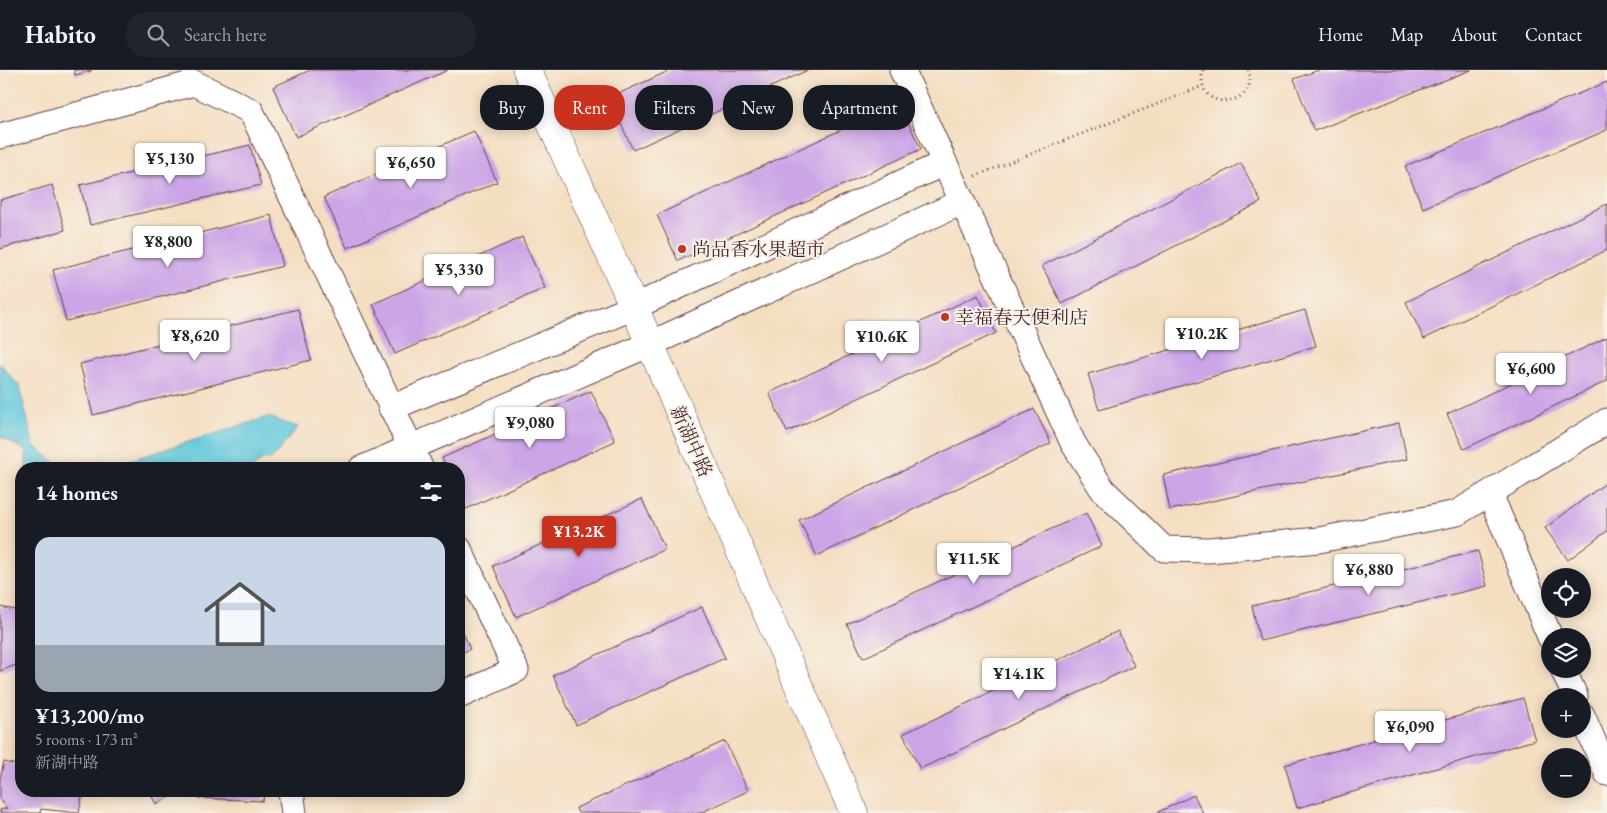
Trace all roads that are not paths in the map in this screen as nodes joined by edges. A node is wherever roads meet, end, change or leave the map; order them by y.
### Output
1 (527, 70) edge
2 (532, 70) edge
3 (902, 70) edge
4 (0, 136) edge
5 (954, 183) junction
6 (637, 306) junction
7 (653, 343) junction
8 (392, 408) junction
9 (1607, 421) edge
10 (410, 446) junction
11 (376, 462) edge
12 (418, 462) edge
13 (1490, 494) junction
14 (465, 562) edge
15 (1546, 628) edge
16 (465, 693) edge
17 (1591, 736) edge
18 (1607, 773) edge
19 (292, 797) edge
20 (294, 813) edge
21 (856, 813) edge

1 - 6 street, 新湖中路
2 - 6 street
3 - 5 street
4 - 8 street
5 - 6 street
5 - 7 street
5 - 13 street
6 - 7 street, 新湖中路
6 - 8 street
7 - 10 street
7 - 21 street, 新湖中路
8 - 10 street
9 - 13 street
10 - 11 street
10 - 12 street
13 - 15 street
14 - 16 street
17 - 18 street
19 - 20 street

